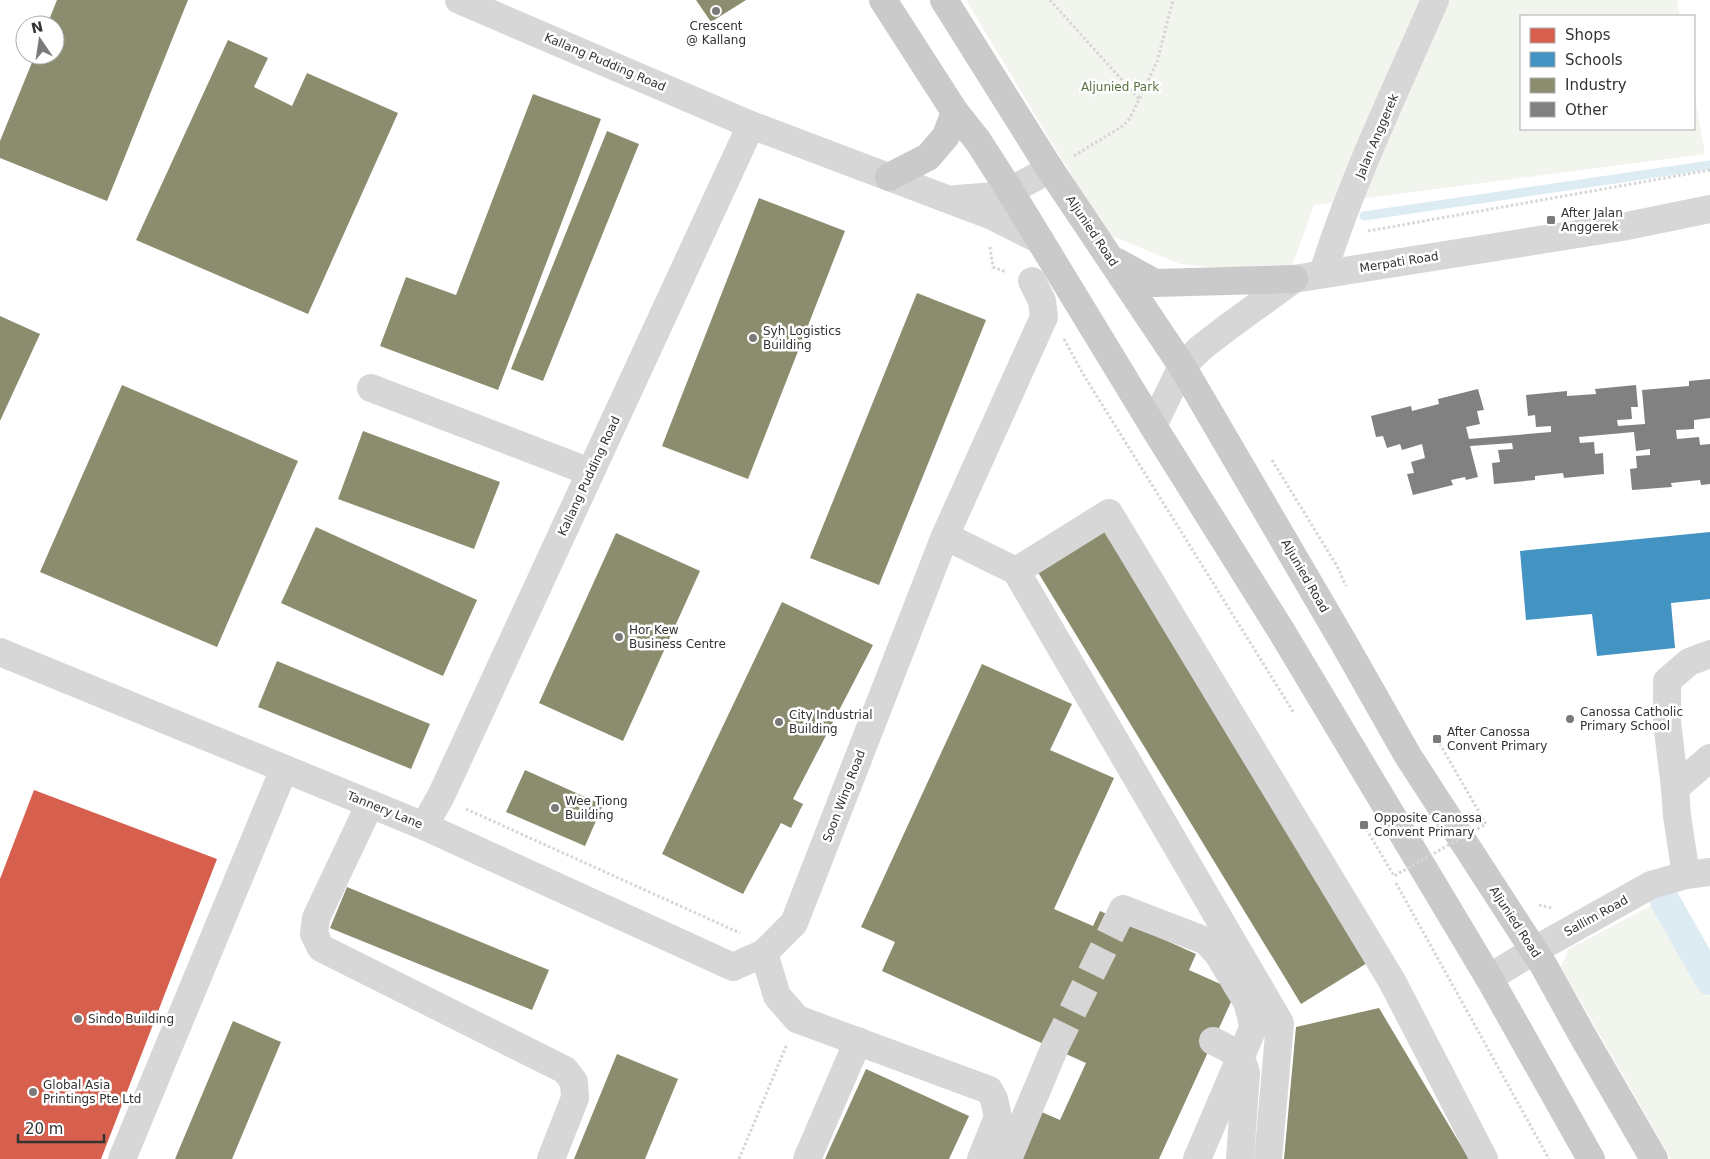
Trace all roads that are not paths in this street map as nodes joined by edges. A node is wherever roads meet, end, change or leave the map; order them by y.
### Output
1 (459, 0) edge
2 (883, 0) edge
3 (944, 0) edge
4 (1435, 0) edge
5 (955, 112) junction
6 (751, 125) junction
7 (1061, 163) junction
8 (889, 177) junction
9 (1010, 191) junction
10 (947, 199) junction
11 (1710, 209) edge
12 (1040, 240) junction
13 (1111, 259) junction
14 (1323, 273) junction
15 (1294, 279) junction
16 (1032, 281) dead end
17 (1182, 366) junction
18 (371, 388) dead end
19 (1153, 426) junction
20 (590, 472) junction
21 (945, 536) junction
22 (1016, 571) junction
23 (0, 652) edge
24 (1710, 654) edge
25 (1710, 758) edge
26 (284, 769) junction
27 (1675, 788) junction
28 (370, 804) junction
29 (424, 826) junction
30 (1698, 874) edge
31 (1118, 919) dead end
32 (767, 949) junction
33 (1533, 951) junction
34 (1489, 978) junction
35 (858, 1041) junction
36 (1213, 1041) dead end
37 (1054, 1049) tunnel mouth
38 (122, 1159) edge
39 (552, 1159) edge
40 (808, 1159) edge
41 (981, 1159) edge
42 (1008, 1159) edge
43 (1197, 1159) edge
44 (1240, 1159) edge
45 (1268, 1159) edge
46 (1484, 1159) edge
47 (1591, 1159) edge
48 (1654, 1159) edge

1 - 6 street, Kallang Pudding Road
2 - 5 main road
3 - 7 main road, Aljunied Road
4 - 14 street, Jalan Anggerek
5 - 8 main road
5 - 9 main road
6 - 8 street, Kallang Pudding Road
6 - 20 street, Kallang Pudding Road
7 - 9 street, Kallang Pudding Road
7 - 13 main road, Aljunied Road
8 - 10 street, Kallang Pudding Road
9 - 10 street, Kallang Pudding Road
9 - 12 main road
10 - 12 street, Kallang Pudding Road
11 - 14 street, Merpati Road
12 - 19 main road
13 - 15 main road
13 - 17 main road, Aljunied Road
14 - 15 street, Merpati Road
15 - 17 street, Merpati Road
16 - 21 street, Soon Wing Road
17 - 19 street, Merpati Road
17 - 33 main road, Aljunied Road
18 - 20 street
19 - 34 main road
20 - 29 street, Kallang Pudding Road
21 - 22 street
21 - 32 street, Soon Wing Road
22 - 45 street
22 - 46 street
23 - 26 street, Tannery Lane
24 - 27 street
25 - 27 street
26 - 28 street, Tannery Lane
26 - 38 street
27 - 30 street
28 - 29 street, Tannery Lane
28 - 39 street
29 - 32 street, Tannery Lane
30 - 33 street, Sallim Road
31 - 43 street
32 - 35 street
33 - 34 street, Sallim Road
33 - 48 main road, Aljunied Road
34 - 47 main road
35 - 40 street
35 - 41 street
36 - 44 street, bridge
37 - 42 street

